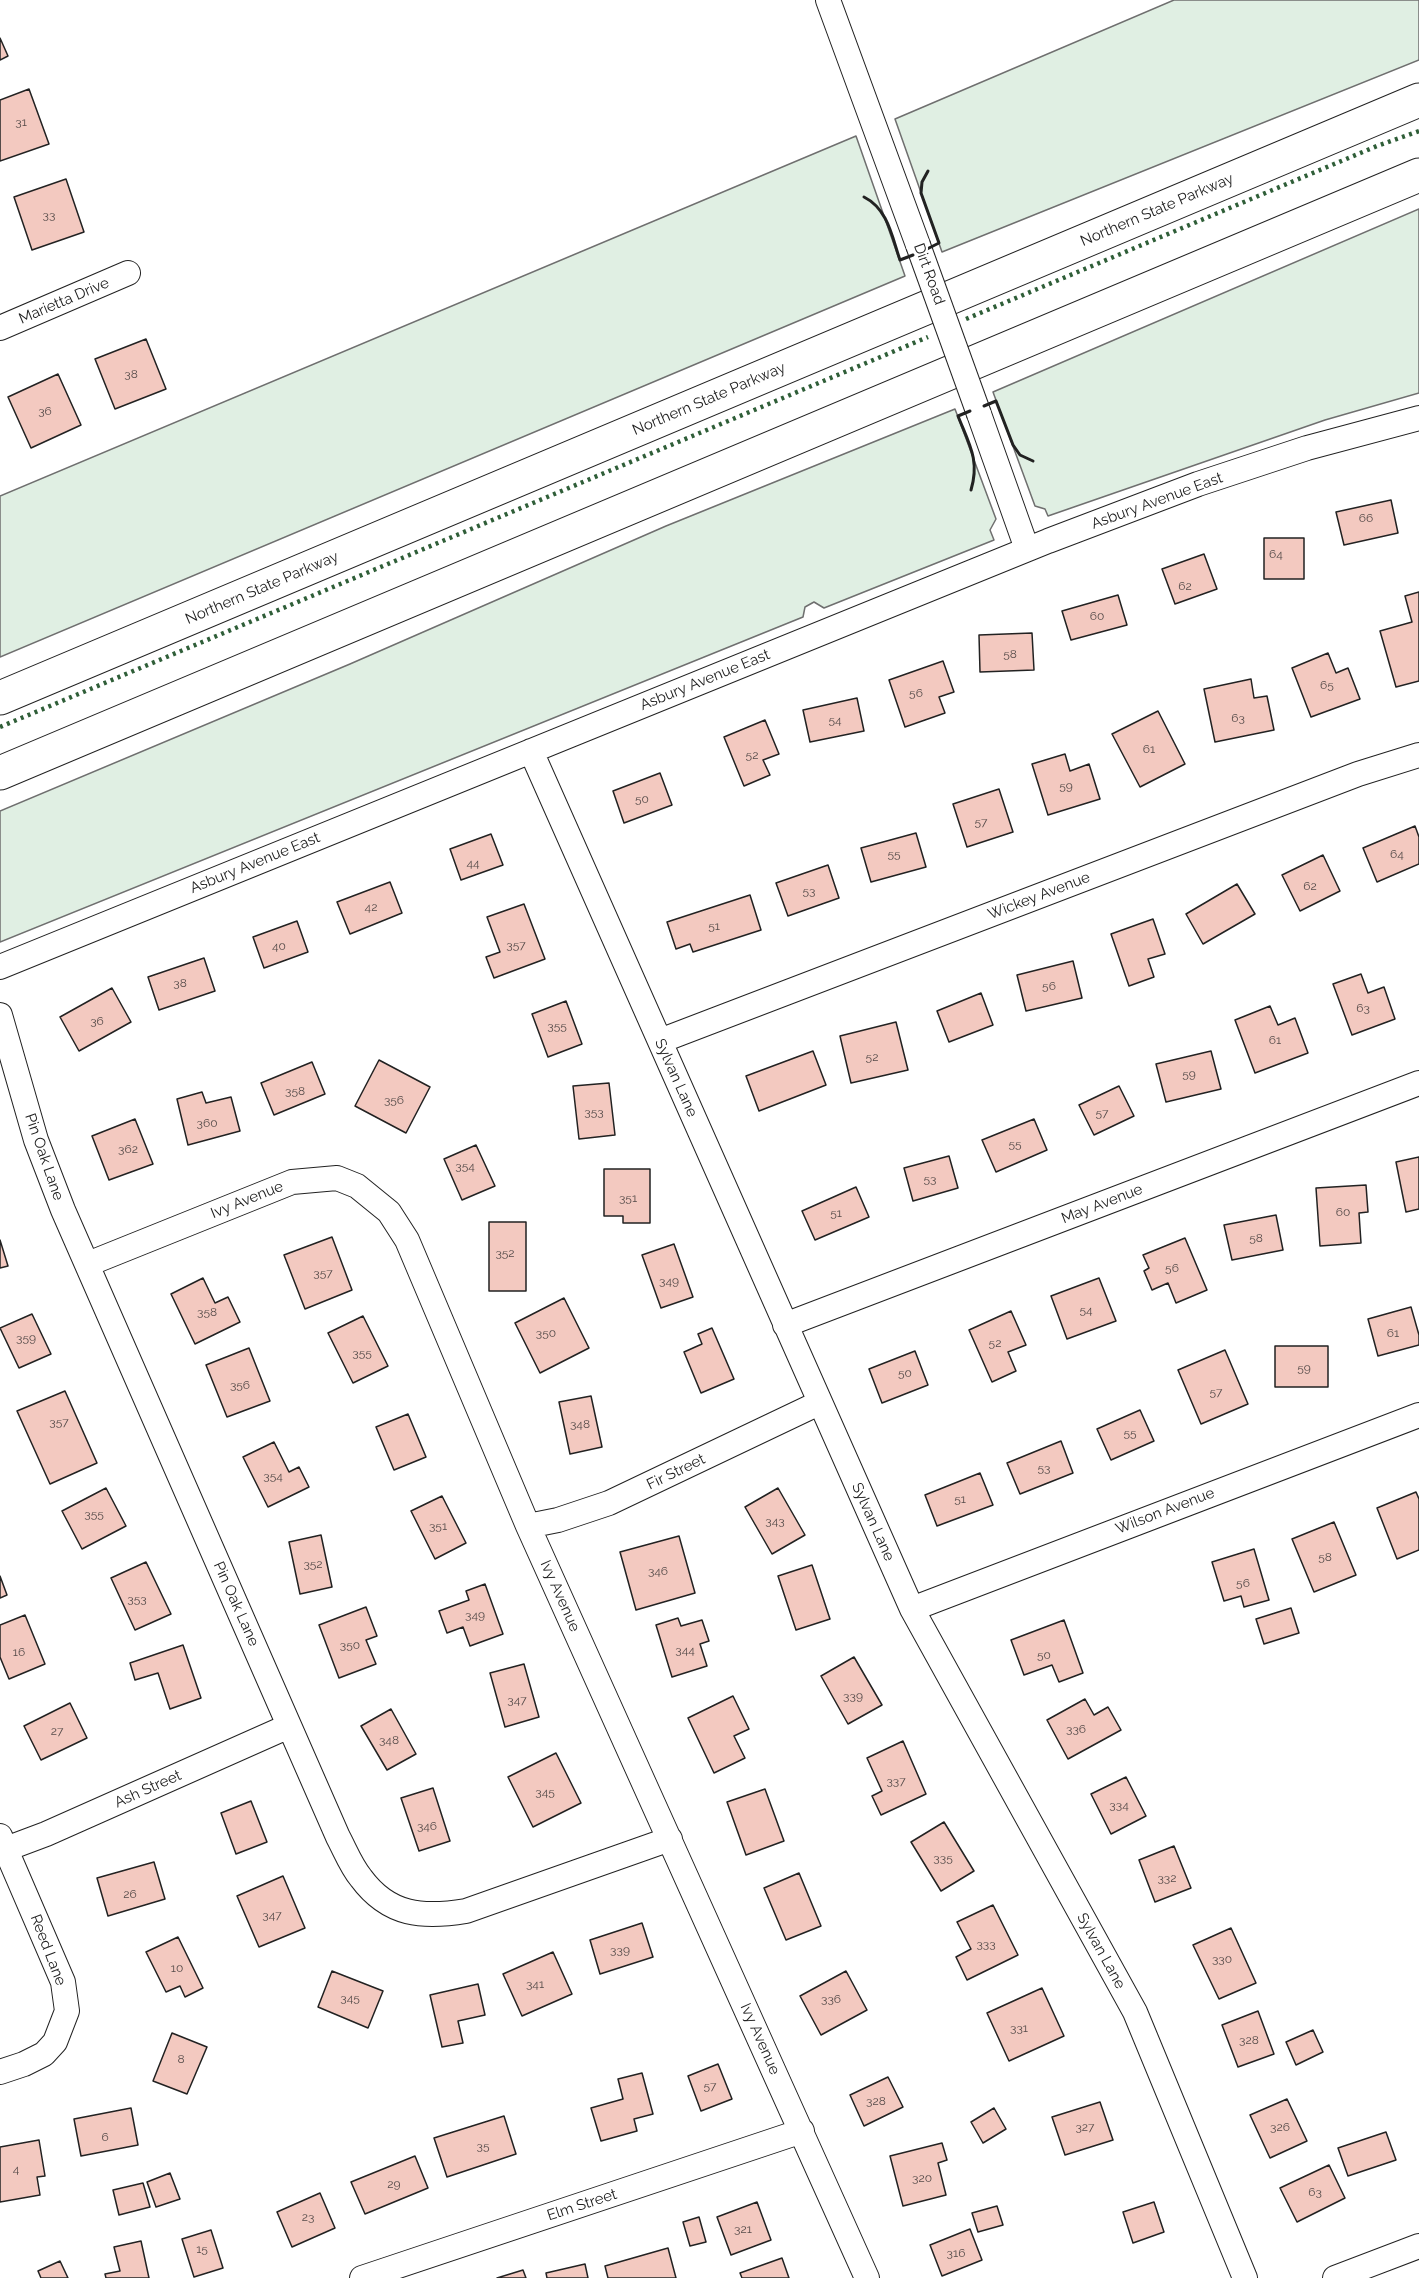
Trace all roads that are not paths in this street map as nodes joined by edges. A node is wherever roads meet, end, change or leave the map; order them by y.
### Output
1 (828, 0) edge
2 (1419, 100) edge
3 (1419, 175) edge
4 (128, 273) dead end
5 (0, 328) edge
6 (1419, 418) edge
7 (1027, 549) junction
8 (0, 698) edge
9 (531, 751) junction
10 (1419, 755) edge
11 (0, 773) edge
12 (0, 967) edge
13 (0, 1015) edge
14 (660, 1041) junction
15 (1419, 1083) edge
16 (88, 1263) junction
17 (785, 1325) junction
18 (819, 1403) junction
19 (1419, 1414) edge
20 (528, 1526) junction
21 (912, 1609) junction
22 (289, 1726) junction
23 (670, 1839) junction
24 (3, 1842) edge
25 (0, 2072) edge
26 (801, 2131) junction
27 (1419, 2246) edge
28 (362, 2278) edge
29 (867, 2278) edge
30 (1245, 2278) edge
31 (1335, 2278) edge

1 - 7 street, Dirt Road, bridge
2 - 8 highway, Northern State Parkway
3 - 11 highway
4 - 5 street, Marietta Drive
6 - 7 street, Asbury Avenue East
7 - 9 street, Asbury Avenue East
9 - 12 street, Asbury Avenue East
9 - 14 street, Sylvan Lane
10 - 14 street, Wickey Avenue
13 - 16 street, Pin Oak Lane
14 - 17 street, Sylvan Lane
15 - 17 street, May Avenue
16 - 20 street, Ivy Avenue
16 - 22 street, Pin Oak Lane
17 - 18 street, Sylvan Lane
18 - 20 street, Fir Street
18 - 21 street, Sylvan Lane
19 - 21 street, Wilson Avenue
20 - 23 street, Ivy Avenue
21 - 30 street, Sylvan Lane
22 - 23 street, Pin Oak Lane
22 - 24 street, Ash Street
23 - 26 street, Ivy Avenue
24 - 25 street, Reed Lane
26 - 28 street, Elm Street
26 - 29 street, Ivy Avenue
27 - 31 street

